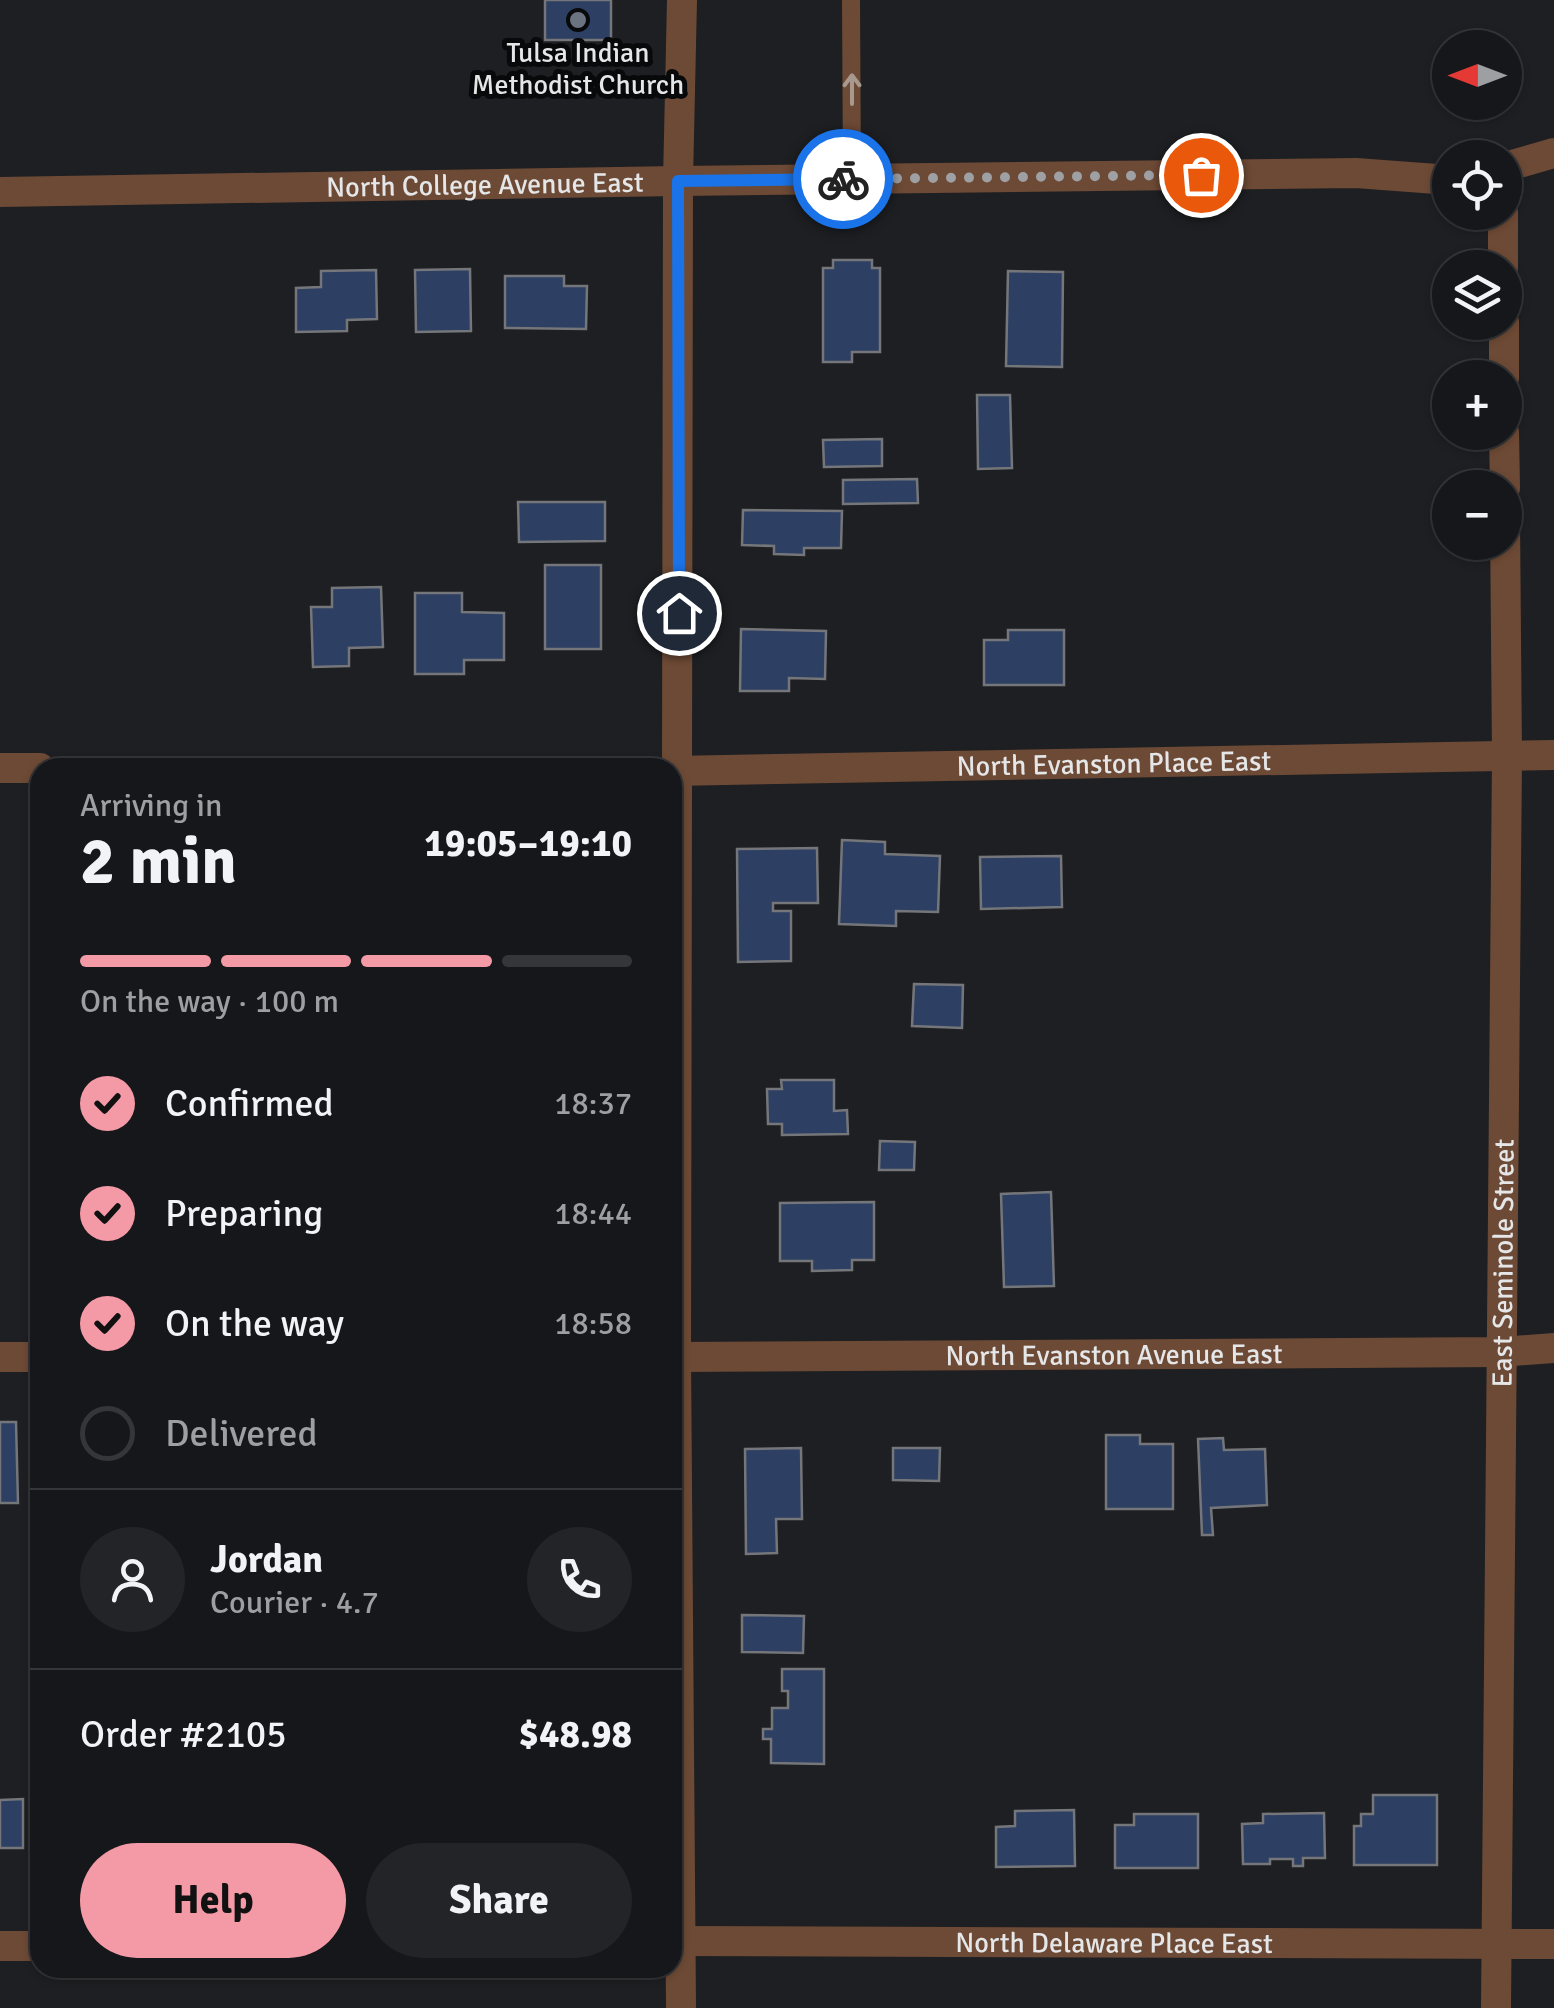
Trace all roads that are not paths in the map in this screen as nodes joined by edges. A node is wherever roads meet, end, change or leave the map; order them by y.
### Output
1 (682, 0) edge
2 (851, 0) edge
3 (1554, 153) edge
4 (1522, 162) edge
5 (852, 179) junction
6 (1432, 179) edge
7 (678, 181) junction
8 (0, 192) edge
9 (1505, 560) edge
10 (1554, 755) edge
11 (1506, 756) junction
12 (676, 758) edge
13 (0, 768) edge
14 (30, 768) edge
15 (682, 770) edge
16 (1554, 1348) edge
17 (1500, 1352) junction
18 (0, 1357) edge
19 (30, 1357) edge
20 (682, 1357) edge
21 (682, 1941) edge
22 (1496, 1944) junction
23 (1554, 1944) edge
24 (0, 1946) edge
25 (30, 1946) edge
26 (679, 1978) edge
27 (681, 2008) edge
28 (1496, 2008) edge

1 - 7 street
5 -> 2 lane
3 - 4 street
5 - 6 street, North College Avenue East
5 - 7 street, North College Avenue East
7 - 8 street, North College Avenue East
7 - 12 street
9 - 11 street, East Seminole Street
10 - 11 street, North Evanston Place East
11 - 15 street, North Evanston Place East
11 - 17 street, East Seminole Street
13 - 14 street
16 - 17 street, North Evanston Avenue East
17 - 20 street, North Evanston Avenue East
17 - 22 street, East Seminole Street
18 - 19 street
21 - 22 street, North Delaware Place East
22 - 23 street, North Delaware Place East
22 - 28 street, East Seminole Street
24 - 25 street
26 - 27 street

